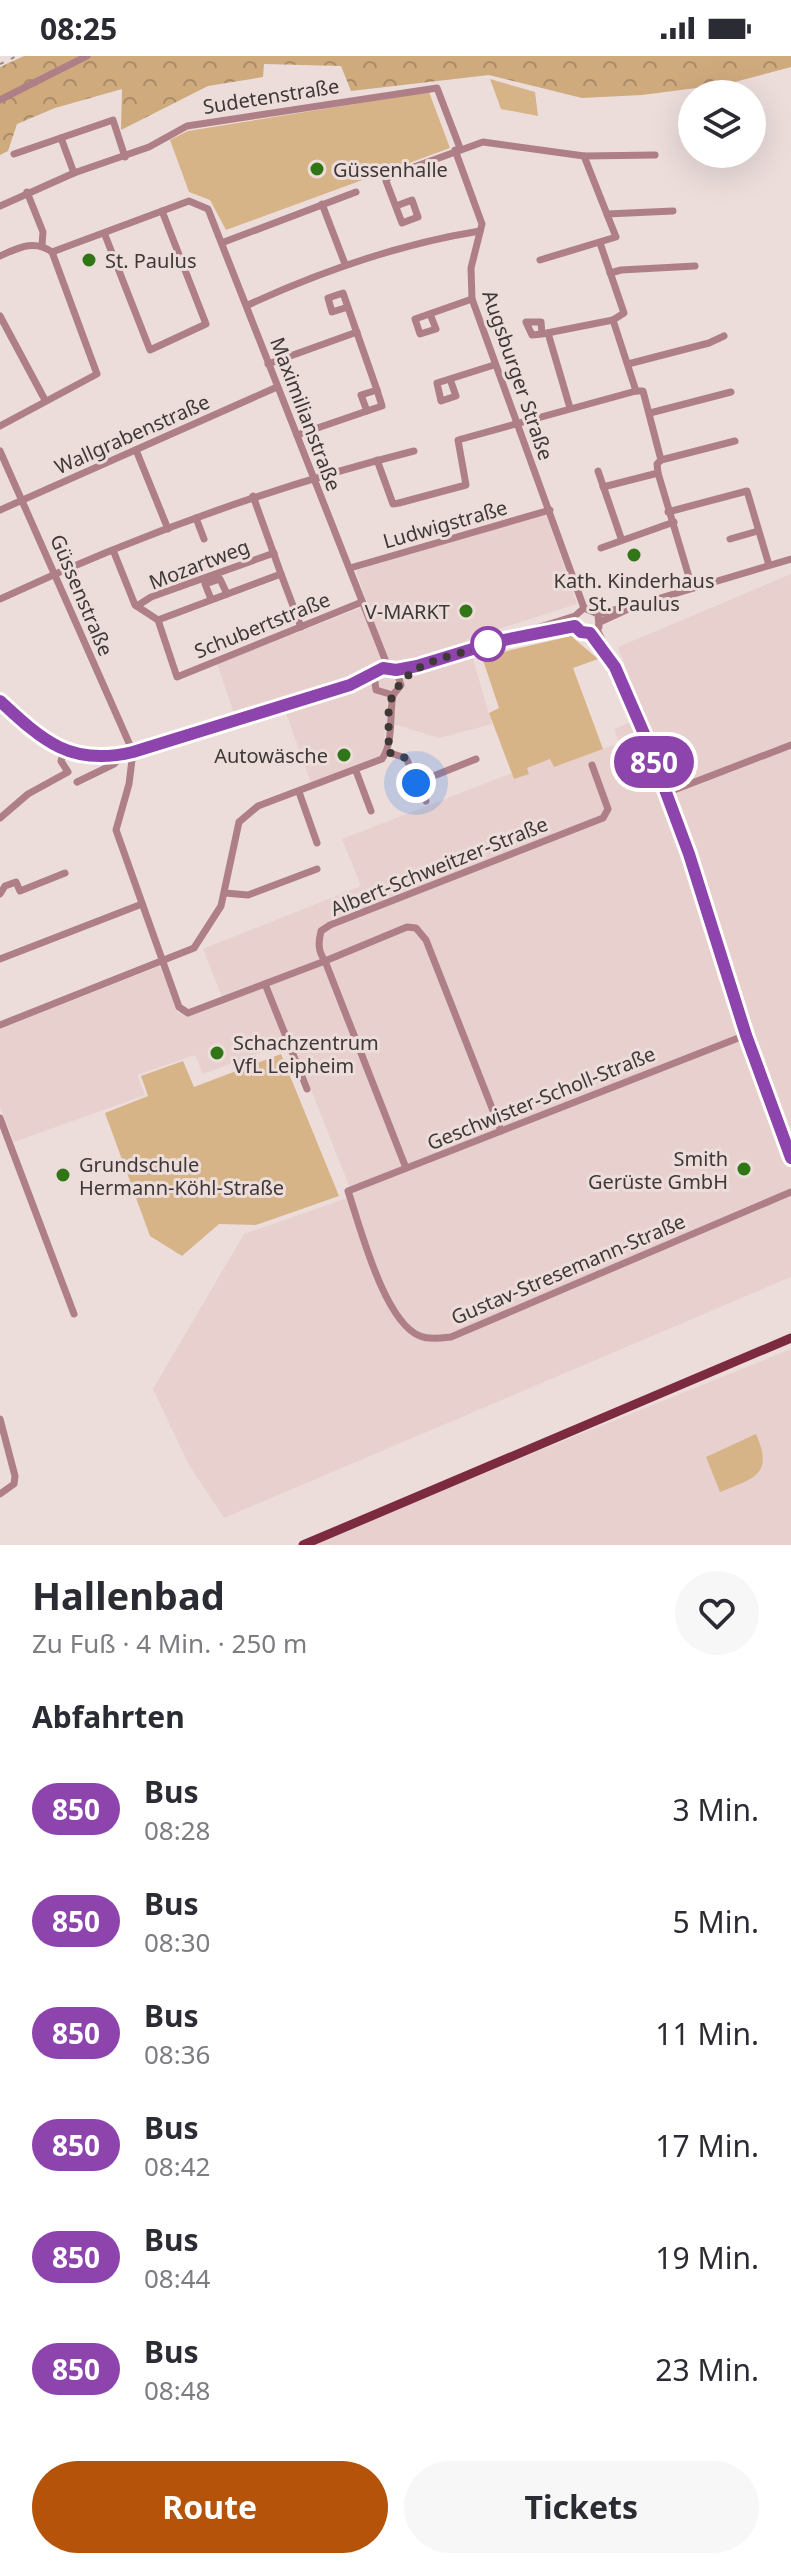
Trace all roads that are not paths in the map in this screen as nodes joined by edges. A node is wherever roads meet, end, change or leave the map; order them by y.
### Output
1 (87, 56) edge
2 (437, 88) joint
3 (0, 100) edge
4 (61, 138) junction
5 (457, 149) junction
6 (14, 154) dead end
7 (655, 155) dead end
8 (584, 156) junction
9 (125, 157) junction
10 (74, 173) junction
11 (27, 192) junction
12 (356, 192) dead end
13 (322, 204) junction
14 (0, 206) edge
15 (396, 206) dead end
16 (162, 211) junction
17 (673, 211) dead end
18 (607, 214) junction
19 (480, 231) junction
20 (105, 235) junction
21 (224, 242) junction
22 (600, 243) junction
23 (42, 245) junction
24 (52, 252) junction
25 (0, 256) edge
26 (540, 260) dead end
27 (345, 264) junction
28 (695, 266) dead end
29 (610, 273) junction
30 (472, 299) junction
31 (248, 305) junction
32 (348, 307) dead end
33 (430, 314) dead end
34 (0, 316) edge
35 (613, 320) junction
36 (357, 332) junction
37 (724, 336) dead end
38 (268, 364) junction
39 (628, 364) junction
40 (494, 365) junction
41 (450, 379) dead end
42 (277, 387) junction
43 (377, 390) junction
44 (636, 391) junction
45 (731, 392) dead end
46 (45, 400) junction
47 (570, 408) junction
48 (367, 411) junction
49 (650, 413) junction
50 (516, 422) junction
51 (0, 426) edge
52 (297, 435) junction
53 (735, 441) dead end
54 (136, 450) junction
55 (0, 451) edge
56 (414, 451) dead end
57 (377, 460) junction
58 (661, 460) junction
59 (598, 471) dead end
60 (658, 473) junction
61 (313, 476) junction
62 (603, 487) junction
63 (253, 496) junction
64 (23, 499) junction
65 (0, 510) edge
66 (550, 510) junction
67 (668, 512) junction
68 (196, 518) junction
69 (674, 522) junction
70 (168, 529) junction
71 (758, 531) junction
72 (621, 538) junction
73 (204, 539) dead end
74 (730, 539) dead end
75 (601, 548) dead end
76 (113, 550) junction
77 (274, 553) junction
78 (791, 559) edge
79 (769, 565) junction
80 (350, 568) junction
81 (56, 573) junction
82 (281, 574) junction
83 (692, 587) junction
84 (227, 594) junction
85 (0, 599) edge
86 (211, 599) junction
87 (362, 602) junction
88 (137, 606) junction
89 (584, 608) junction
90 (575, 616) junction
91 (158, 620) junction
92 (596, 624) junction
93 (575, 626) junction
94 (301, 627) junction
95 (499, 641) junction
96 (417, 666) junction
97 (385, 670) junction
98 (401, 680) junction
99 (350, 685) junction
100 (374, 687) junction
101 (382, 695) junction
102 (393, 695) junction
103 (0, 701) edge
104 (389, 715) junction
105 (791, 745) edge
106 (64, 751) junction
107 (133, 752) junction
108 (387, 752) junction
109 (123, 755) junction
110 (476, 759) dead end
111 (592, 765) dead end
112 (356, 771) junction
113 (77, 782) dead end
114 (416, 783) junction
115 (299, 792) junction
116 (666, 793) junction
117 (426, 801) dead end
118 (371, 811) dead end
119 (0, 818) edge
120 (317, 843) dead end
121 (317, 869) dead end
122 (65, 873) dead end
123 (2, 893) edge
124 (225, 893) junction
125 (142, 904) junction
126 (0, 959) edge
127 (162, 961) junction
128 (325, 961) junction
129 (265, 984) junction
130 (0, 1025) edge
131 (746, 1035) junction
132 (307, 1089) dead end
133 (0, 1118) edge
134 (501, 1131) junction
135 (790, 1152) edge
136 (406, 1168) junction
137 (348, 1191) joint
138 (791, 1192) edge
139 (74, 1314) dead end
140 (791, 1338) edge
141 (0, 1419) edge
142 (0, 1494) edge
143 (303, 1545) edge

1 - 3 street
2 - 5 street, Augsburger Straße
2 - 9 street, Sudetenstraße
4 - 6 street
4 - 9 street
4 - 10 street
5 - 8 street
5 - 15 street
5 - 19 street, Augsburger Straße
7 - 8 street
8 - 18 street
9 - 10 street, Sudetenstraße
10 - 11 street, Sudetenstraße
11 - 14 street, Sudetenstraße
11 - 23 street
12 - 13 street
13 - 21 street
13 - 27 street
16 - 20 street
16 - 20 street
16 - 21 street, Maximilianstraße
17 - 18 street
18 - 22 street
19 - 27 street
19 - 30 street, Augsburger Straße
20 - 24 street
21 - 31 street, Maximilianstraße
22 - 26 street
22 - 29 street
23 - 24 street
23 - 25 street
24 - 46 street
27 - 31 street
28 - 29 street
29 - 35 street
30 - 33 street
30 - 40 street, Augsburger Straße
31 - 38 street, Maximilianstraße
32 - 36 street
34 - 46 street
35 - 39 street
35 - 47 street
36 - 38 street
36 - 43 street
37 - 39 street
38 - 42 street, Maximilianstraße
39 - 44 street
40 - 41 street
40 - 50 street, Augsburger Straße
42 - 52 street, Maximilianstraße
42 - 54 street, Wallgrabenstraße
43 - 48 street
43 - 48 street
44 - 47 street
44 - 49 street
45 - 49 street
46 - 51 street
47 - 50 street
48 - 52 street
49 - 58 street
50 - 57 street
50 - 66 street, Augsburger Straße
52 - 61 street, Maximilianstraße
53 - 58 street
54 - 64 street, Wallgrabenstraße
54 - 70 street
55 - 64 street, Güssenstraße
56 - 57 street
57 - 61 street
58 - 60 street
59 - 62 street
60 - 62 street
60 - 67 street
61 - 63 street
61 - 80 street, Maximilianstraße
62 - 72 street
63 - 68 street
63 - 77 street
64 - 65 street, Wallgrabenstraße
64 - 81 street, Güssenstraße
66 - 80 street, Ludwigstraße
66 - 89 street, Augsburger Straße
67 - 69 street
67 - 71 street
68 - 70 street
68 - 73 street
69 - 72 street
69 - 83 street
70 - 76 street
71 - 74 street
71 - 79 street
72 - 75 street
76 - 81 street
76 - 88 street
77 - 82 street
77 - 88 street, Mozartweg
78 - 79 street
79 - 83 street
80 - 87 street, Maximilianstraße
81 - 85 street
81 - 107 street, Güssenstraße
82 - 84 street
82 - 94 street
83 - 92 street
84 - 86 street
84 - 86 street
86 - 91 street
87 - 94 street, Schubertstraße
87 - 97 street, Maximilianstraße
88 - 91 street
89 - 90 street
89 - 92 street
90 - 93 street
90 - 95 street
91 - 94 street, Schubertstraße
92 - 93 street
92 - 116 street
93 - 95 street
95 - 96 street
96 - 97 street
96 - 98 street
97 - 98 street, Maximilianstraße
97 - 99 street
97 - 100 street
98 - 102 street
99 - 100 street
99 - 107 street
100 - 101 street
101 - 102 street
101 - 104 street
102 - 104 street
103 - 106 street
104 - 108 street
105 - 116 street
106 - 109 street
106 - 119 street
107 - 109 street
107 - 125 street
108 - 112 street
108 - 114 street
109 - 113 street
110 - 114 street
111 - 128 street, Albert-Schweitzer-Straße
112 - 115 street
112 - 118 street
114 - 117 street
115 - 120 street
115 - 124 street
116 - 131 street
121 - 124 street
122 - 123 street
124 - 127 street
125 - 126 street
125 - 127 street
127 - 129 street
127 - 130 street
128 - 129 street
128 - 134 street
128 - 136 street
129 - 132 street
131 - 134 street, Geschwister-Scholl-Straße
131 - 135 street
133 - 139 street
134 - 136 street, Geschwister-Scholl-Straße
136 - 137 street, Geschwister-Scholl-Straße
137 - 138 street, Gustav-Stresemann-Straße
140 - 143 main road
141 - 142 street

